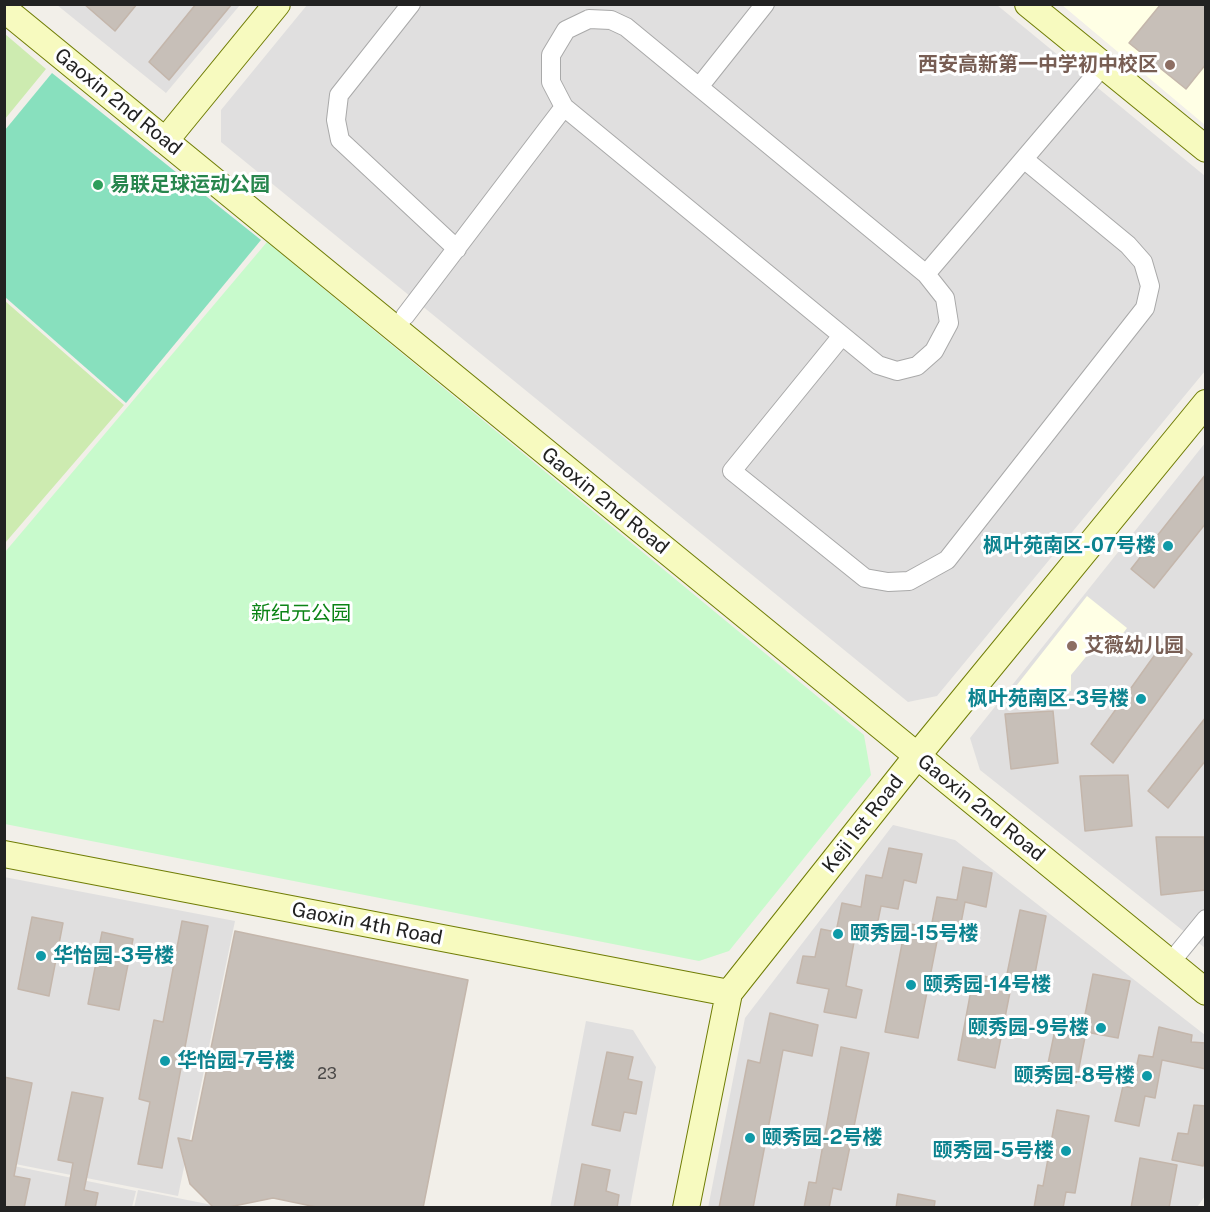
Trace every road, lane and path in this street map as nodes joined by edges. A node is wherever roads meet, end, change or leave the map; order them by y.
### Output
1 (25, 4) edge
2 (277, 4) edge
3 (411, 4) edge
4 (765, 4) edge
5 (1028, 4) edge
6 (4, 9) edge
7 (1103, 66) junction
8 (699, 87) junction
9 (564, 107) junction
10 (170, 135) junction
11 (1206, 149) edge
12 (1025, 160) junction
13 (457, 249) junction
14 (926, 274) junction
15 (405, 316) junction
16 (841, 337) junction
17 (1206, 403) edge
18 (922, 750) junction
19 (4, 854) edge
20 (1206, 919) edge
21 (1175, 957) junction
22 (1206, 971) edge
23 (1206, 992) edge
24 (729, 993) junction
25 (686, 1208) edge

1 - 10 street, Gaoxin 2nd Road
2 - 10 street
3 - 13 street
4 - 8 street
5 - 7 street
6 - 10 street, Gaoxin 2nd Road
7 - 11 street
7 - 12 street
8 - 9 street
8 - 14 street
9 - 13 street
9 - 16 street
10 - 15 street, Gaoxin 2nd Road
10 - 18 street, Gaoxin 2nd Road
12 - 14 street
12 - 16 street
13 - 15 street
14 - 16 street
15 - 18 street, Gaoxin 2nd Road
17 - 18 street, Keji 1st Road
18 - 21 street, Gaoxin 2nd Road
18 - 24 street, Keji 1st Road
19 - 24 street, Gaoxin 4th Road
20 - 21 street
21 - 22 street, Gaoxin 2nd Road
21 - 23 street, Gaoxin 2nd Road
24 - 25 street, Keji 1st Road

